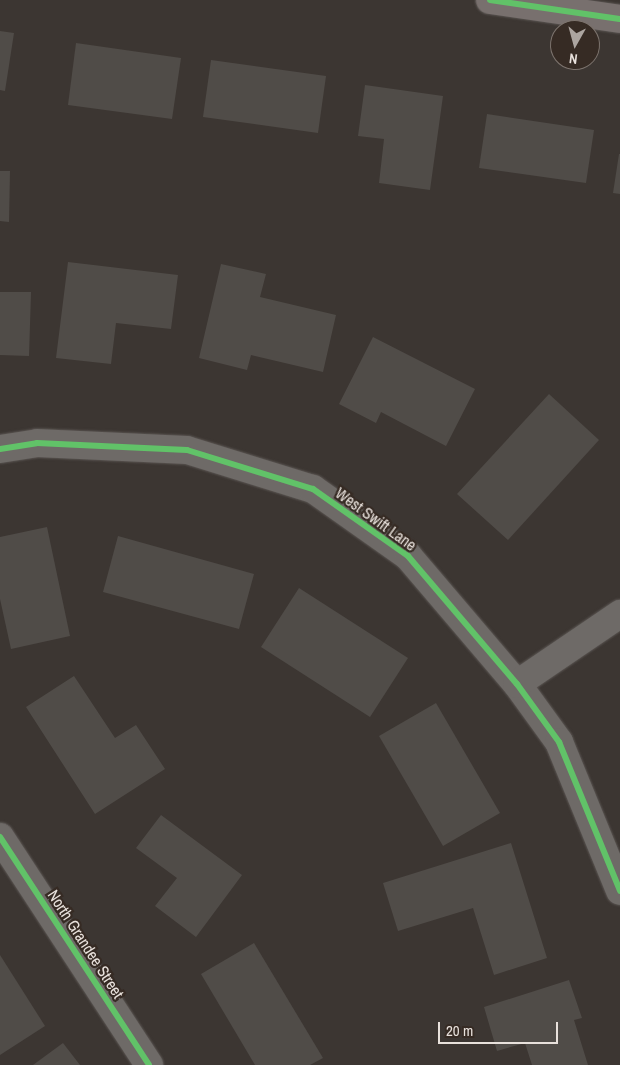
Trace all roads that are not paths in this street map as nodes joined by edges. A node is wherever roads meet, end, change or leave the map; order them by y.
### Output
1 (490, 0) edge
2 (620, 19) edge
3 (0, 448) edge
4 (620, 614) edge
5 (517, 684) junction
6 (0, 838) edge
7 (620, 891) edge
8 (149, 1065) edge

1 - 2 street
3 - 5 street, West Swift Lane
4 - 5 street
5 - 7 street, West Swift Lane
6 - 8 street, North Grandee Street

